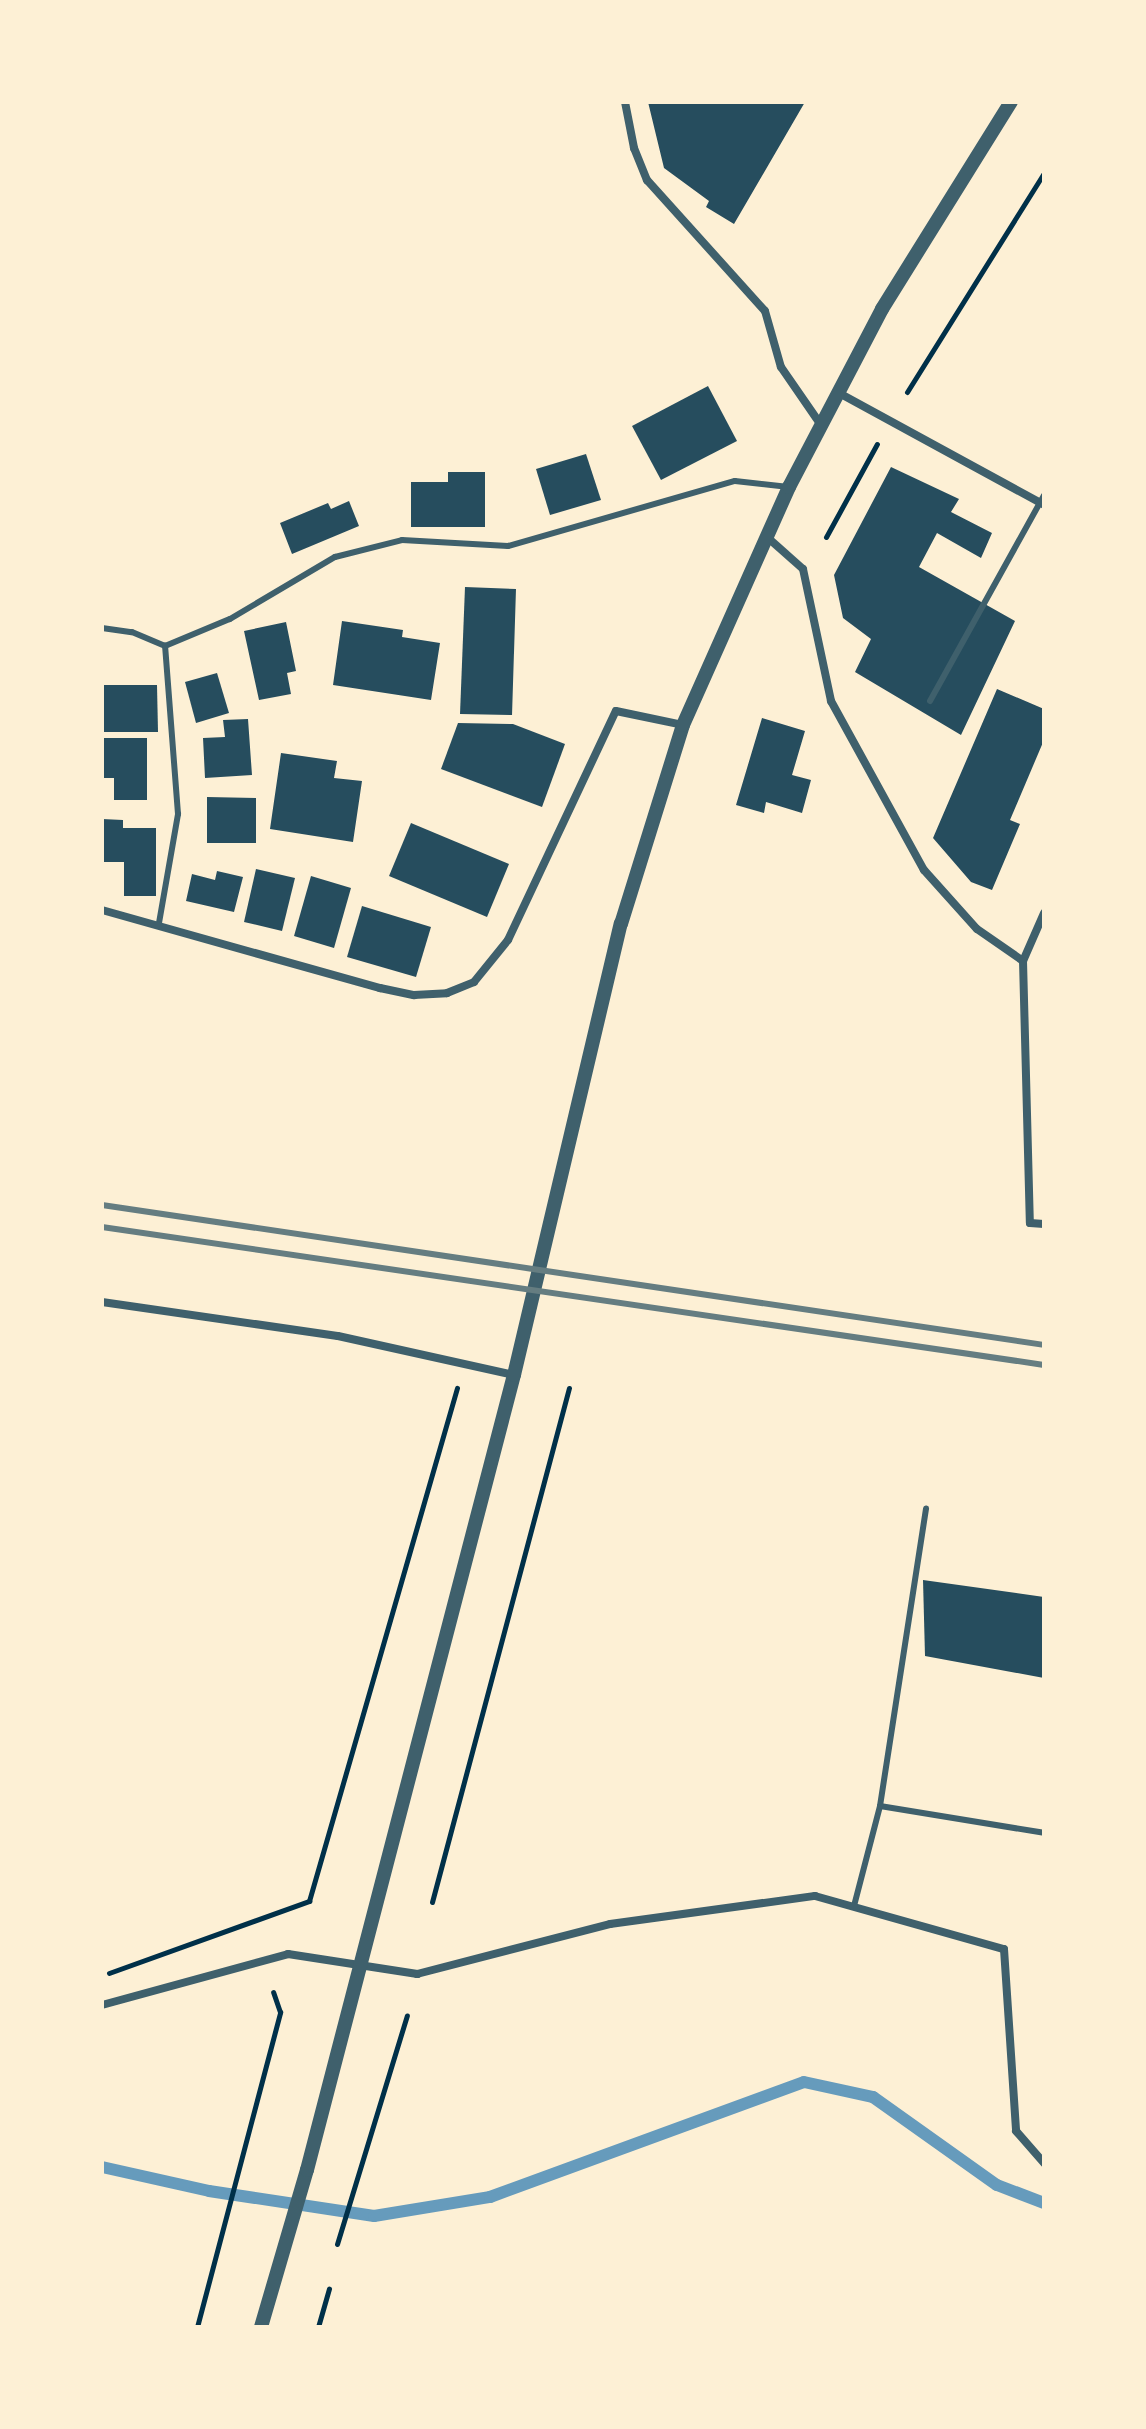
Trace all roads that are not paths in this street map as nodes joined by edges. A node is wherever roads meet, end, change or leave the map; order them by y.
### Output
1 (625, 102) edge
2 (1011, 102) edge
3 (839, 393) junction
4 (821, 425) junction
5 (789, 487) junction
6 (1042, 501) edge
7 (766, 536) junction
8 (102, 628) edge
9 (165, 646) junction
10 (930, 701) dead end
11 (683, 725) junction
12 (102, 910) edge
13 (1044, 913) edge
14 (159, 923) junction
15 (1023, 961) junction
16 (1044, 1224) edge
17 (102, 1302) edge
18 (514, 1375) junction
19 (926, 1509) dead end
20 (880, 1806) junction
21 (1044, 1833) edge
22 (854, 1906) junction
23 (357, 1964) junction
24 (102, 2005) edge
25 (1044, 2163) edge
26 (261, 2327) edge

1 - 4 street
2 - 3 street
3 - 4 street
3 - 6 street
4 - 5 street
5 - 7 street
5 - 9 lane
6 - 10 lane
7 - 11 street
7 - 15 street
8 - 9 lane
9 - 14 lane
11 - 14 street
11 - 18 street
12 - 14 street
13 - 15 street
15 - 16 street
17 - 18 street
18 - 23 street
19 - 20 lane
20 - 21 lane
20 - 22 lane
22 - 23 street
22 - 25 street
23 - 24 street
23 - 26 street

